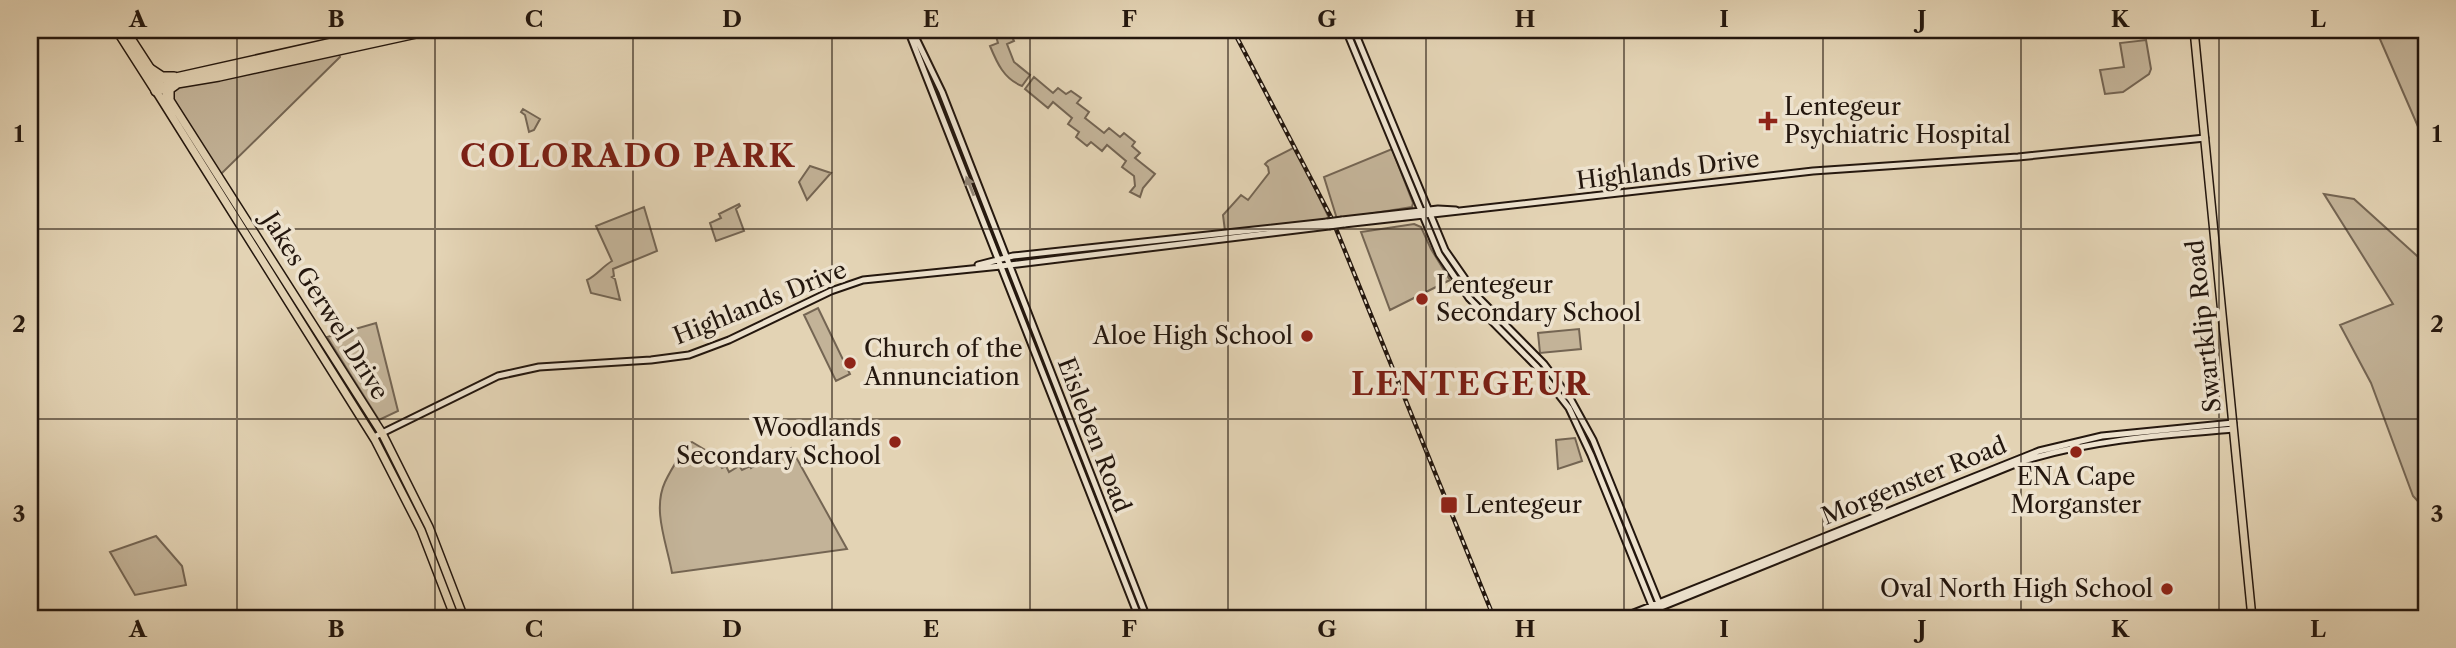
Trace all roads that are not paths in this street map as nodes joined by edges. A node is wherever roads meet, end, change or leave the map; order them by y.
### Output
1 (117, 30) edge
2 (125, 30) edge
3 (390, 30) edge
4 (430, 30) edge
5 (910, 30) edge
6 (1346, 30) edge
7 (1354, 30) edge
8 (2194, 30) edge
9 (150, 69) junction
10 (177, 80) junction
11 (158, 87) junction
12 (169, 98) junction
13 (2205, 138) junction
14 (1421, 213) junction
15 (1429, 213) junction
16 (1328, 224) junction
17 (1007, 258) junction
18 (1000, 264) junction
19 (1009, 264) junction
20 (2233, 426) junction
21 (382, 434) junction
22 (374, 438) junction
23 (2082, 445) junction
24 (2068, 456) dead end
25 (1656, 606) junction
26 (455, 618) edge
27 (464, 618) edge
28 (1139, 618) edge
29 (1147, 618) edge
30 (1621, 618) edge
31 (1634, 618) edge
32 (1657, 618) edge
33 (1665, 618) edge
34 (2252, 618) edge

1 - 11 highway, Jakes Gerwel Drive
2 - 9 highway, Jakes Gerwel Drive
3 - 10 highway
4 - 10 highway
5 - 17 main road, Eisleben Road
18 -> 5 main road, Eisleben Road
6 - 14 main road
7 - 15 main road
8 - 13 main road, Swartklip Road
9 - 10 highway
9 - 11 highway, Jakes Gerwel Drive
10 - 11 highway
10 - 12 highway
11 - 12 main road, Jakes Gerwel Drive
11 - 22 main road, Jakes Gerwel Drive
12 - 21 main road, Jakes Gerwel Drive
13 - 15 main road, Highlands Drive
13 - 20 main road, Swartklip Road
14 - 15 main road, Highlands Drive
14 - 16 main road, Highlands Drive, bridge
14 - 25 main road
15 - 25 main road
16 - 17 main road, Highlands Drive
16 - 19 main road, Highlands Drive
17 - 18 main road, Highlands Drive
17 - 19 main road, Eisleben Road
18 - 19 main road, Highlands Drive
18 - 21 main road, Highlands Drive
18 - 28 main road, Eisleben Road
19 - 29 main road, Eisleben Road
20 - 23 main road, Morgenster Road
20 - 25 main road, Morgenster Road
20 - 34 main road, Swartklip Road
21 - 22 main road, Highlands Drive
21 - 27 main road, Jakes Gerwel Drive
22 - 26 main road, Jakes Gerwel Drive
23 - 24 main road
23 - 25 main road, Morgenster Road
25 - 30 main road, Morgenster Road
25 - 31 main road, Morgenster Road
25 - 32 main road
25 - 33 main road

